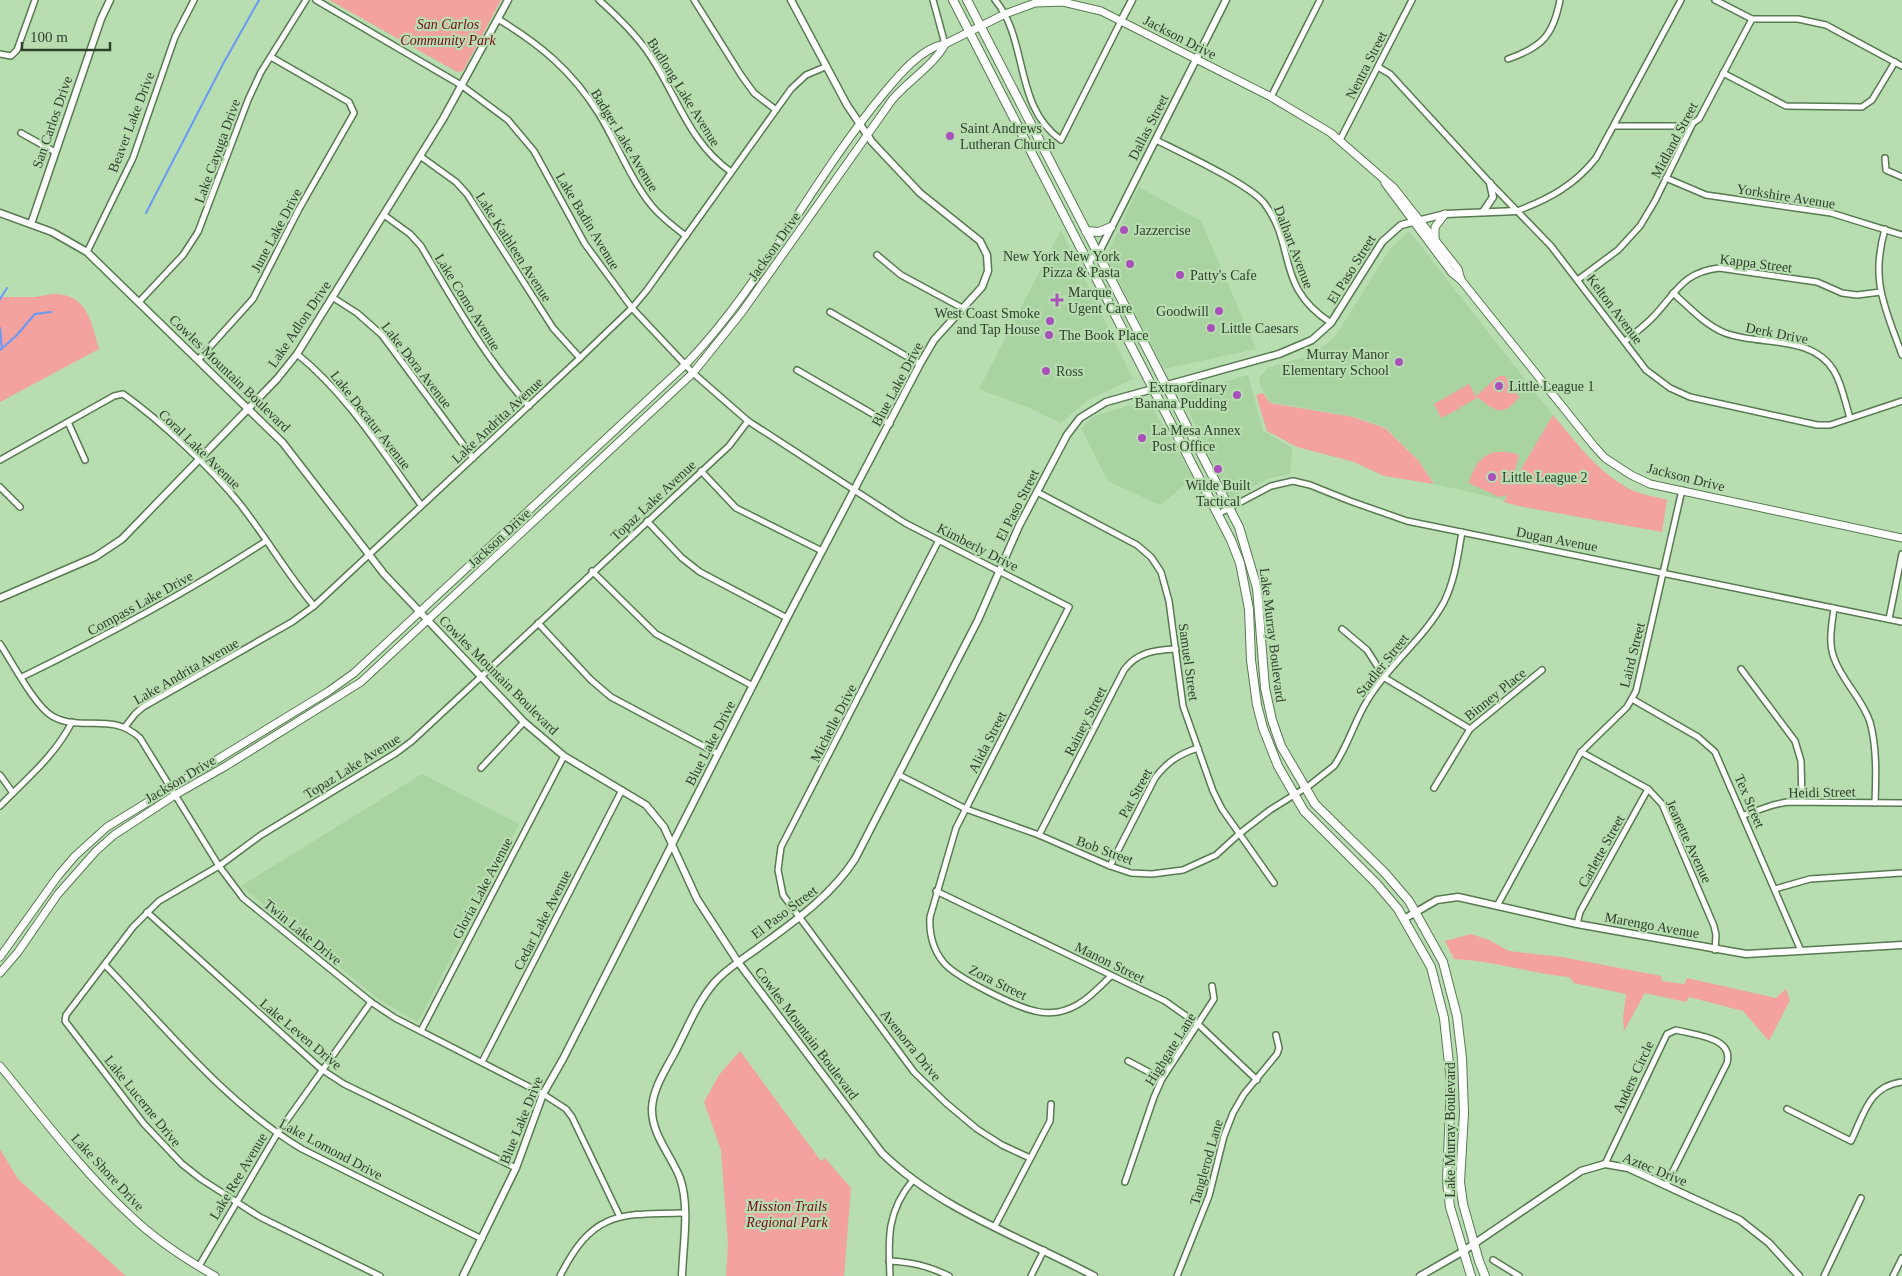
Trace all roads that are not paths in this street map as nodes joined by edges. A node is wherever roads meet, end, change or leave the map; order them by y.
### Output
1 (35, 0) edge
2 (110, 0) edge
3 (194, 0) edge
4 (306, 0) edge
5 (316, 0) edge
6 (508, 0) edge
7 (599, 0) edge
8 (694, 0) edge
9 (791, 0) edge
10 (933, 0) edge
11 (953, 0) edge
12 (967, 0) edge
13 (995, 0) edge
14 (1132, 0) edge
15 (1226, 0) edge
16 (1320, 0) edge
17 (1412, 0) edge
18 (1560, 0) edge
19 (1681, 0) edge
20 (1715, 0) edge
21 (1004, 14) junction
22 (498, 19) junction
23 (1752, 20) junction
24 (1121, 21) junction
25 (981, 26) junction
26 (970, 32) junction
27 (945, 44) junction
28 (0, 54) edge
29 (271, 56) junction
30 (1508, 59) dead end
31 (1196, 60) junction
32 (1895, 62) junction
33 (1902, 66) edge
34 (825, 67) junction
35 (1378, 68) junction
36 (1723, 73) junction
37 (461, 85) junction
38 (1270, 97) junction
39 (776, 110) junction
40 (1693, 123) junction
41 (860, 125) junction
42 (1614, 126) junction
43 (20, 133) dead end
44 (867, 134) junction
45 (1156, 140) junction
46 (1340, 140) junction
47 (55, 152) junction
48 (420, 156) junction
49 (1885, 158) dead end
50 (731, 172) junction
51 (1902, 177) edge
52 (1666, 178) junction
53 (1490, 184) junction
54 (1517, 210) junction
55 (1483, 212) junction
56 (0, 213) edge
57 (1445, 214) junction
58 (384, 215) junction
59 (1415, 220) junction
60 (31, 224) junction
61 (1111, 227) junction
62 (1885, 229) junction
63 (1086, 231) junction
64 (1902, 235) edge
65 (686, 236) junction
66 (1435, 241) junction
67 (87, 252) junction
68 (876, 254) dead end
69 (1098, 254) junction
70 (1088, 262) junction
71 (1579, 279) junction
72 (1461, 280) junction
73 (1881, 292) junction
74 (1673, 293) junction
75 (332, 297) junction
76 (139, 302) junction
77 (632, 308) junction
78 (964, 309) junction
79 (830, 312) dead end
80 (1331, 323) junction
81 (1902, 334) edge
82 (1896, 337) junction
83 (1625, 342) junction
84 (297, 354) junction
85 (1902, 355) edge
86 (580, 358) junction
87 (198, 360) junction
88 (920, 364) junction
89 (684, 365) junction
90 (797, 370) dead end
91 (692, 373) junction
92 (1166, 384) junction
93 (1153, 388) junction
94 (1902, 401) edge
95 (529, 406) junction
96 (249, 408) junction
97 (1850, 418) junction
98 (748, 421) junction
99 (68, 422) junction
100 (890, 424) junction
101 (474, 458) junction
102 (199, 459) junction
103 (0, 460) edge
104 (85, 460) dead end
105 (702, 471) junction
106 (0, 487) edge
107 (1682, 490) junction
108 (853, 491) junction
109 (1037, 492) junction
110 (421, 505) junction
111 (878, 505) joint
112 (20, 507) dead end
113 (1229, 508) junction
114 (1218, 514) junction
115 (647, 521) junction
116 (1462, 532) junction
117 (1902, 538) edge
118 (939, 540) junction
119 (266, 541) junction
120 (822, 551) junction
121 (369, 554) junction
122 (1902, 554) edge
123 (999, 570) junction
124 (592, 571) junction
125 (1663, 572) junction
126 (0, 598) edge
127 (314, 606) junction
128 (1069, 607) joint
129 (1834, 608) junction
130 (420, 613) junction
131 (788, 618) junction
132 (1889, 619) junction
133 (428, 621) junction
134 (1902, 622) edge
135 (538, 624) junction
136 (1342, 629) dead end
137 (0, 644) edge
138 (1176, 649) junction
139 (1741, 669) dead end
140 (1542, 670) dead end
141 (482, 676) junction
142 (22, 677) junction
143 (1385, 678) junction
144 (753, 686) junction
145 (1632, 699) junction
146 (72, 722) junction
147 (524, 722) junction
148 (125, 727) junction
149 (1470, 729) junction
150 (1198, 748) junction
151 (1581, 752) junction
152 (718, 754) junction
153 (564, 756) junction
154 (481, 768) dead end
155 (0, 775) edge
156 (899, 775) junction
157 (171, 787) junction
158 (1305, 788) junction
159 (1434, 788) dead end
160 (1648, 788) junction
161 (622, 790) junction
162 (12, 792) junction
163 (175, 795) junction
164 (1294, 795) junction
165 (1802, 802) junction
166 (1875, 802) junction
167 (1902, 802) edge
168 (0, 806) edge
169 (966, 809) junction
170 (1744, 815) junction
171 (1239, 834) junction
172 (1039, 836) junction
173 (672, 842) junction
174 (219, 866) junction
175 (1110, 866) junction
176 (1902, 873) edge
177 (1274, 883) dead end
178 (1775, 889) junction
179 (936, 891) junction
180 (1497, 906) junction
181 (146, 912) junction
182 (1416, 912) junction
183 (800, 917) junction
184 (1404, 919) junction
185 (1577, 924) junction
186 (1902, 945) edge
187 (1715, 950) junction
188 (1801, 951) junction
189 (0, 957) edge
190 (738, 962) junction
191 (105, 965) junction
192 (0, 973) edge
193 (1447, 974) junction
194 (1111, 976) junction
195 (1435, 979) junction
196 (1212, 986) dead end
197 (371, 1002) junction
198 (68, 1011) joint
199 (1199, 1025) junction
200 (420, 1031) junction
201 (1276, 1035) dead end
202 (1128, 1061) dead end
203 (482, 1062) junction
204 (0, 1066) edge
205 (321, 1069) junction
206 (1162, 1079) junction
207 (1257, 1080) junction
208 (1902, 1082) edge
209 (543, 1094) junction
210 (1051, 1104) dead end
211 (1787, 1109) dead end
212 (276, 1134) junction
213 (1030, 1158) junction
214 (1605, 1164) junction
215 (516, 1168) junction
216 (913, 1180) junction
217 (1124, 1182) dead end
218 (1666, 1185) junction
219 (1861, 1198) dead end
220 (236, 1201) junction
221 (684, 1213) junction
222 (620, 1217) junction
223 (995, 1226) junction
224 (482, 1239) junction
225 (1468, 1248) junction
226 (1044, 1250) junction
227 (1902, 1258) edge
228 (1493, 1260) dead end
229 (889, 1261) junction
230 (199, 1266) junction
231 (215, 1276) edge
232 (380, 1276) edge
233 (463, 1276) edge
234 (560, 1276) edge
235 (682, 1276) edge
236 (890, 1276) edge
237 (948, 1276) edge
238 (1031, 1276) edge
239 (1094, 1276) edge
240 (1177, 1276) edge
241 (1420, 1276) edge
242 (1471, 1276) edge
243 (1485, 1276) edge
244 (1519, 1276) edge
245 (1799, 1276) edge
246 (1824, 1276) edge
247 (1893, 1276) edge

1 - 28 street
2 - 47 street, San Carlos Drive
3 - 67 street, Beaver Lake Drive
4 - 29 street, Lake Cayuga Drive
5 - 37 street, Lake Badin Avenue
6 - 22 street, Lake Adlon Drive
7 - 50 street, Budlong Lake Avenue
8 - 39 street
9 - 34 street
10 - 27 street
11 - 26 main road, Lake Murray Boulevard
12 - 25 main road, Lake Murray Boulevard
13 - 21 street
14 - 24 street
15 - 31 street, Dallas Street
16 - 38 street
17 - 35 street, Nentra Street
18 - 30 street
19 - 42 street, El Paso Street
20 - 23 street
21 - 24 main road, Jackson Drive
21 - 24 street
21 - 25 main road, Jackson Drive
22 - 37 street, Lake Adlon Drive
22 - 65 street, Badger Lake Avenue
23 - 32 street
23 - 36 street, Midland Street
24 - 31 main road, Jackson Drive
25 - 26 main road, Jackson Drive
25 - 63 main road, Lake Murray Boulevard
26 - 27 main road, Jackson Drive
26 - 70 main road, Lake Murray Boulevard
27 - 41 main road, Jackson Drive
27 - 44 main road, Jackson Drive
29 - 76 street, Lake Cayuga Drive
29 - 87 street, June Lake Drive
31 - 38 main road, Jackson Drive
31 - 45 street, Dallas Street
32 - 33 street
32 - 36 street
34 - 39 street, Lake Andrita Avenue
34 - 41 street
35 - 46 street, Nentra Street
35 - 53 street, Kelton Avenue
36 - 40 street, Midland Street
37 - 48 street, Lake Adlon Drive
37 - 77 street, Lake Badin Avenue
38 - 46 main road, Jackson Drive
39 - 50 street, Lake Andrita Avenue
40 - 42 street
40 - 52 street, Midland Street
41 - 44 street
41 - 89 main road, Jackson Drive
42 - 54 street, El Paso Street
43 - 47 street
44 - 78 street, Blue Lake Drive
44 - 91 main road, Jackson Drive
45 - 61 street, Dallas Street
45 - 80 street, Dalhart Avenue
46 - 59 main road, Jackson Drive
47 - 60 street, San Carlos Drive
48 - 58 street, Lake Adlon Drive
48 - 86 street, Lake Kathleen Avenue
49 - 51 street
50 - 65 street, Lake Andrita Avenue
52 - 62 street, Yorkshire Avenue
52 - 71 street, Midland Street
53 - 54 street, Kelton Avenue
53 - 55 street
54 - 55 street, El Paso Street
54 - 71 street, Kelton Avenue
55 - 57 street, El Paso Street
56 - 60 street, Cowles Mountain Boulevard
57 - 59 street, El Paso Street
57 - 66 main road
58 - 75 street, Lake Adlon Drive
58 - 95 street, Lake Como Avenue
59 - 66 main road, Jackson Drive
59 - 72 main road, Jackson Drive
59 - 80 street, El Paso Street
60 - 67 street, Cowles Mountain Boulevard
61 - 63 main road
61 - 69 street, Dallas Street
62 - 64 street, Yorkshire Avenue
62 - 73 street
63 - 69 main road, Lake Murray Boulevard
65 - 77 street, Lake Andrita Avenue
66 - 72 main road, Jackson Drive
67 - 76 street, Cowles Mountain Boulevard
68 - 78 street
69 - 70 street, Dallas Street
69 - 92 main road, Lake Murray Boulevard
70 - 93 main road, Lake Murray Boulevard
71 - 83 street, Kelton Avenue
72 - 107 main road, Jackson Drive
73 - 74 street, Kappa Street
73 - 82 street
74 - 83 street, Kappa Street
74 - 97 street, Derk Drive
75 - 84 street, Lake Adlon Drive
75 - 101 street, Lake Dora Avenue
76 - 87 street, Cowles Mountain Boulevard
77 - 86 street, Lake Andrita Avenue
77 - 89 street, Lake Badin Avenue
78 - 88 street, Blue Lake Drive
79 - 88 street
80 - 92 street, El Paso Street
81 - 82 street
82 - 85 street
83 - 97 street, Kelton Avenue
84 - 96 street, Lake Adlon Drive
84 - 110 street, Lake Decatur Avenue
86 - 95 street, Lake Andrita Avenue
87 - 96 street, Cowles Mountain Boulevard
88 - 100 street, Blue Lake Drive
89 - 91 street, Lake Badin Avenue
89 - 130 main road, Jackson Drive
90 - 100 street
91 - 98 street, Lake Badin Avenue
91 - 133 main road, Jackson Drive
92 - 93 street, El Paso Street
92 - 113 main road, Lake Murray Boulevard
93 - 109 street, El Paso Street
93 - 114 main road, Lake Murray Boulevard
94 - 97 street, Kelton Avenue
95 - 101 street, Lake Andrita Avenue
96 - 102 street, Lake Adlon Drive
96 - 121 street, Cowles Mountain Boulevard
98 - 105 street, Topaz Lake Avenue
98 - 108 street, Lake Badin Avenue
99 - 102 street, Coral Lake Avenue
99 - 103 street
99 - 104 street
100 - 108 street, Blue Lake Drive
101 - 110 street, Lake Andrita Avenue
102 - 119 street, Coral Lake Avenue
102 - 126 street, Lake Adlon Drive
105 - 115 street, Topaz Lake Avenue
105 - 120 street
106 - 112 street
107 - 117 main road, Jackson Drive
107 - 125 street, Laird Street
108 - 111 street, Lake Badin Avenue
108 - 120 street, Blue Lake Drive
109 - 123 street, El Paso Street
109 - 138 street, Samuel Street
110 - 121 street, Lake Andrita Avenue
111 - 118 street, Kimberly Drive
113 - 114 street, Dugan Avenue
113 - 116 street, Dugan Avenue
113 - 158 main road, Lake Murray Boulevard
114 - 164 main road, Lake Murray Boulevard
115 - 124 street, Topaz Lake Avenue
115 - 131 street
116 - 125 street, Dugan Avenue
116 - 143 street, Stadler Street
118 - 123 street, Kimberly Drive
118 - 183 street, Michelle Drive
119 - 127 street, Coral Lake Avenue
119 - 142 street, Compass Lake Drive
120 - 131 street, Blue Lake Drive
121 - 127 street, Lake Andrita Avenue
121 - 130 street, Cowles Mountain Boulevard
122 - 132 street
123 - 128 street, Kimberly Drive
123 - 156 street, El Paso Street
124 - 135 street, Topaz Lake Avenue
124 - 144 street
125 - 129 street, Dugan Avenue
125 - 145 street, Laird Street
127 - 148 street, Lake Andrita Avenue
128 - 169 street, Alida Street
129 - 132 street, Dugan Avenue
129 - 166 street
130 - 133 street, Cowles Mountain Boulevard
130 - 157 main road, Jackson Drive
131 - 144 street, Blue Lake Drive
132 - 134 street, Dugan Avenue
133 - 141 street, Cowles Mountain Boulevard
133 - 163 main road, Jackson Drive
135 - 141 street, Topaz Lake Avenue
135 - 152 street
136 - 143 street
137 - 142 street
138 - 150 street, Samuel Street
138 - 172 street, Rainey Street
139 - 165 street
140 - 149 street, Binney Place
141 - 147 street, Cowles Mountain Boulevard
141 - 174 street, Topaz Lake Avenue
142 - 146 street
143 - 149 street
143 - 158 street, Stadler Street
144 - 152 street, Blue Lake Drive
145 - 151 street, Laird Street
145 - 170 street, Tex Street
146 - 148 street
146 - 162 street
147 - 153 street, Cowles Mountain Boulevard
147 - 154 street
148 - 157 street, Twin Lake Drive
149 - 159 street, Binney Place
150 - 171 street, Samuel Street
150 - 175 street, Pat Street
151 - 160 street, Jeanette Avenue
151 - 180 street, Laird Street
152 - 173 street, Blue Lake Drive
153 - 161 street, Cowles Mountain Boulevard
153 - 200 street, Gloria Lake Avenue
155 - 162 street
156 - 169 street, Bob Street
156 - 183 street, El Paso Street
157 - 163 street, Twin Lake Drive
157 - 189 main road, Jackson Drive
158 - 164 street, Stadler Street
158 - 182 main road, Lake Murray Boulevard
160 - 185 street, Carlette Street
160 - 187 street, Jeanette Avenue
161 - 173 street, Cowles Mountain Boulevard
161 - 203 street, Cedar Lake Avenue
162 - 168 street
163 - 174 street, Twin Lake Drive
163 - 192 main road, Jackson Drive
164 - 171 street, Bob Street
164 - 184 main road, Lake Murray Boulevard
165 - 166 street, Heidi Street
165 - 170 street, Heidi Street
166 - 167 street, Heidi Street
169 - 172 street, Bob Street
169 - 179 street, Alida Street
170 - 178 street, Tex Street
171 - 175 street, Bob Street
171 - 177 street, Samuel Street
172 - 175 street, Bob Street
173 - 190 street, Cowles Mountain Boulevard
173 - 209 street, Blue Lake Drive
174 - 181 street, Topaz Lake Avenue
174 - 197 street, Twin Lake Drive
176 - 178 street
178 - 188 street, Tex Street
179 - 194 street, Manon Street
179 - 194 street, Zora Street
180 - 182 street, Marengo Avenue
180 - 185 street, Marengo Avenue
181 - 191 street, Topaz Lake Avenue
181 - 205 street, Lake Leven Drive
182 - 184 street, Marengo Avenue
182 - 193 main road, Lake Murray Boulevard
183 - 190 street, El Paso Street
183 - 213 street, Avenorra Drive
184 - 195 main road, Lake Murray Boulevard
185 - 187 street, Marengo Avenue
186 - 188 street, Marengo Avenue
187 - 188 street, Marengo Avenue
190 - 216 street, Cowles Mountain Boulevard
190 - 221 street, El Paso Street
191 - 198 street, Topaz Lake Avenue
191 - 212 street, Lake Lomond Drive
193 - 195 main road
193 - 225 main road, Lake Murray Boulevard
194 - 199 street, Manon Street
195 - 225 main road, Lake Murray Boulevard
196 - 199 street, Highgate Lane
197 - 200 street, Twin Lake Drive
197 - 205 street, Lake Ree Avenue
198 - 220 street, Lake Lucerne Drive
199 - 206 street, Highgate Lane
199 - 207 street, Manon Street
200 - 203 street, Twin Lake Drive
201 - 207 street, Tanglerod Lane
202 - 206 street
203 - 209 street, Twin Lake Drive
204 - 230 main road, Lake Shore Drive
205 - 212 street, Lake Ree Avenue
205 - 215 street, Lake Leven Drive
206 - 217 street, Highgate Lane
207 - 240 street, Tanglerod Lane
208 - 211 street
209 - 215 street, Blue Lake Drive
209 - 222 street, Twin Lake Drive
210 - 213 street
212 - 220 street, Lake Ree Avenue
212 - 224 street, Lake Lomond Drive
213 - 223 street
214 - 218 street, Aztec Drive
214 - 218 street, Anders Circle
214 - 225 street, Aztec Drive
215 - 224 street, Blue Lake Drive
216 - 223 street, Cowles Mountain Boulevard
216 - 229 street
218 - 245 street, Aztec Drive
219 - 246 street
220 - 230 street, Lake Ree Avenue
220 - 232 street, Lake Lucerne Drive
221 - 222 street
221 - 235 street, El Paso Street
222 - 234 street
223 - 226 street, Cowles Mountain Boulevard
224 - 233 street, Blue Lake Drive
225 - 241 street
225 - 242 main road, Lake Murray Boulevard
225 - 243 main road, Lake Murray Boulevard
226 - 238 street
226 - 239 street, Cowles Mountain Boulevard
227 - 247 street
228 - 244 street
229 - 236 street
229 - 237 street
230 - 231 main road, Lake Shore Drive

